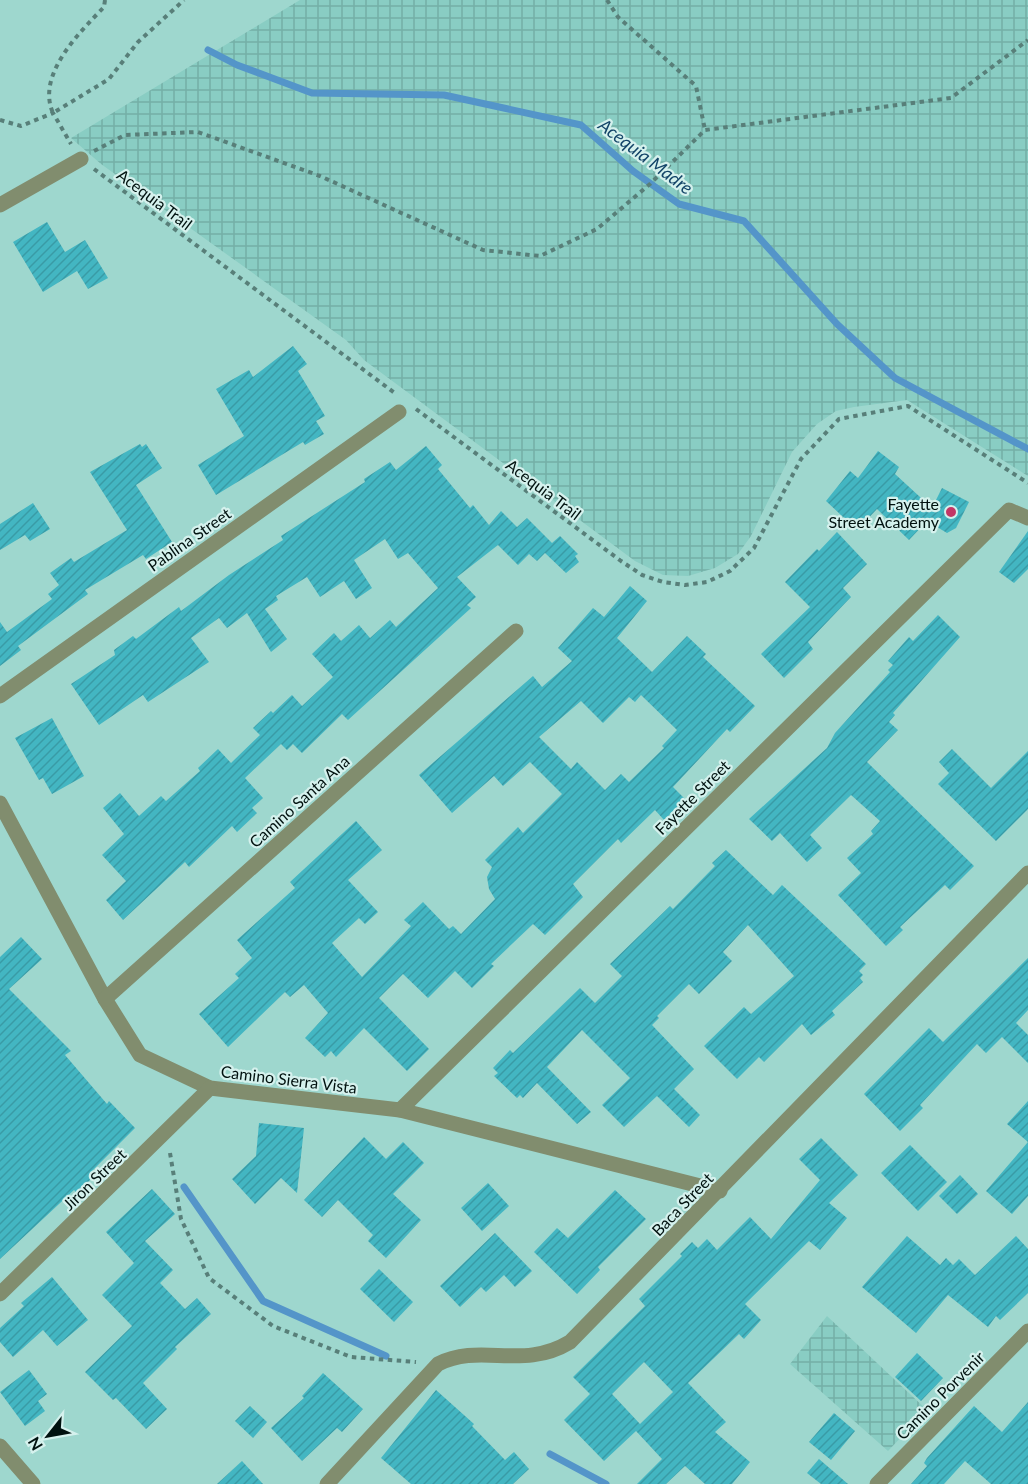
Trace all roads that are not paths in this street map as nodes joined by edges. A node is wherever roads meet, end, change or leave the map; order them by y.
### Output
1 (81, 159) road end
2 (0, 205) edge
3 (405, 406) road end
4 (1028, 518) edge
5 (516, 631) dead end
6 (0, 696) edge
7 (0, 803) edge
8 (1027, 877) edge
9 (105, 999) junction
10 (210, 1088) junction
11 (400, 1110) junction
12 (720, 1191) junction
13 (0, 1294) edge
14 (1028, 1331) edge
15 (0, 1446) edge
16 (33, 1484) edge
17 (327, 1484) edge
18 (877, 1484) edge

1 - 2 street
3 - 6 street, Pablina Street
4 - 11 street, Fayette Street
5 - 9 street, Camino Santa Ana
7 - 9 street, Camino Sierra Vista
8 - 12 street, Baca Street
9 - 10 street, Camino Sierra Vista
10 - 11 street, Camino Sierra Vista
10 - 13 street, Jiron Street
11 - 12 street, Camino Sierra Vista
12 - 17 street, Baca Street
14 - 18 street, Camino Porvenir
15 - 16 street

